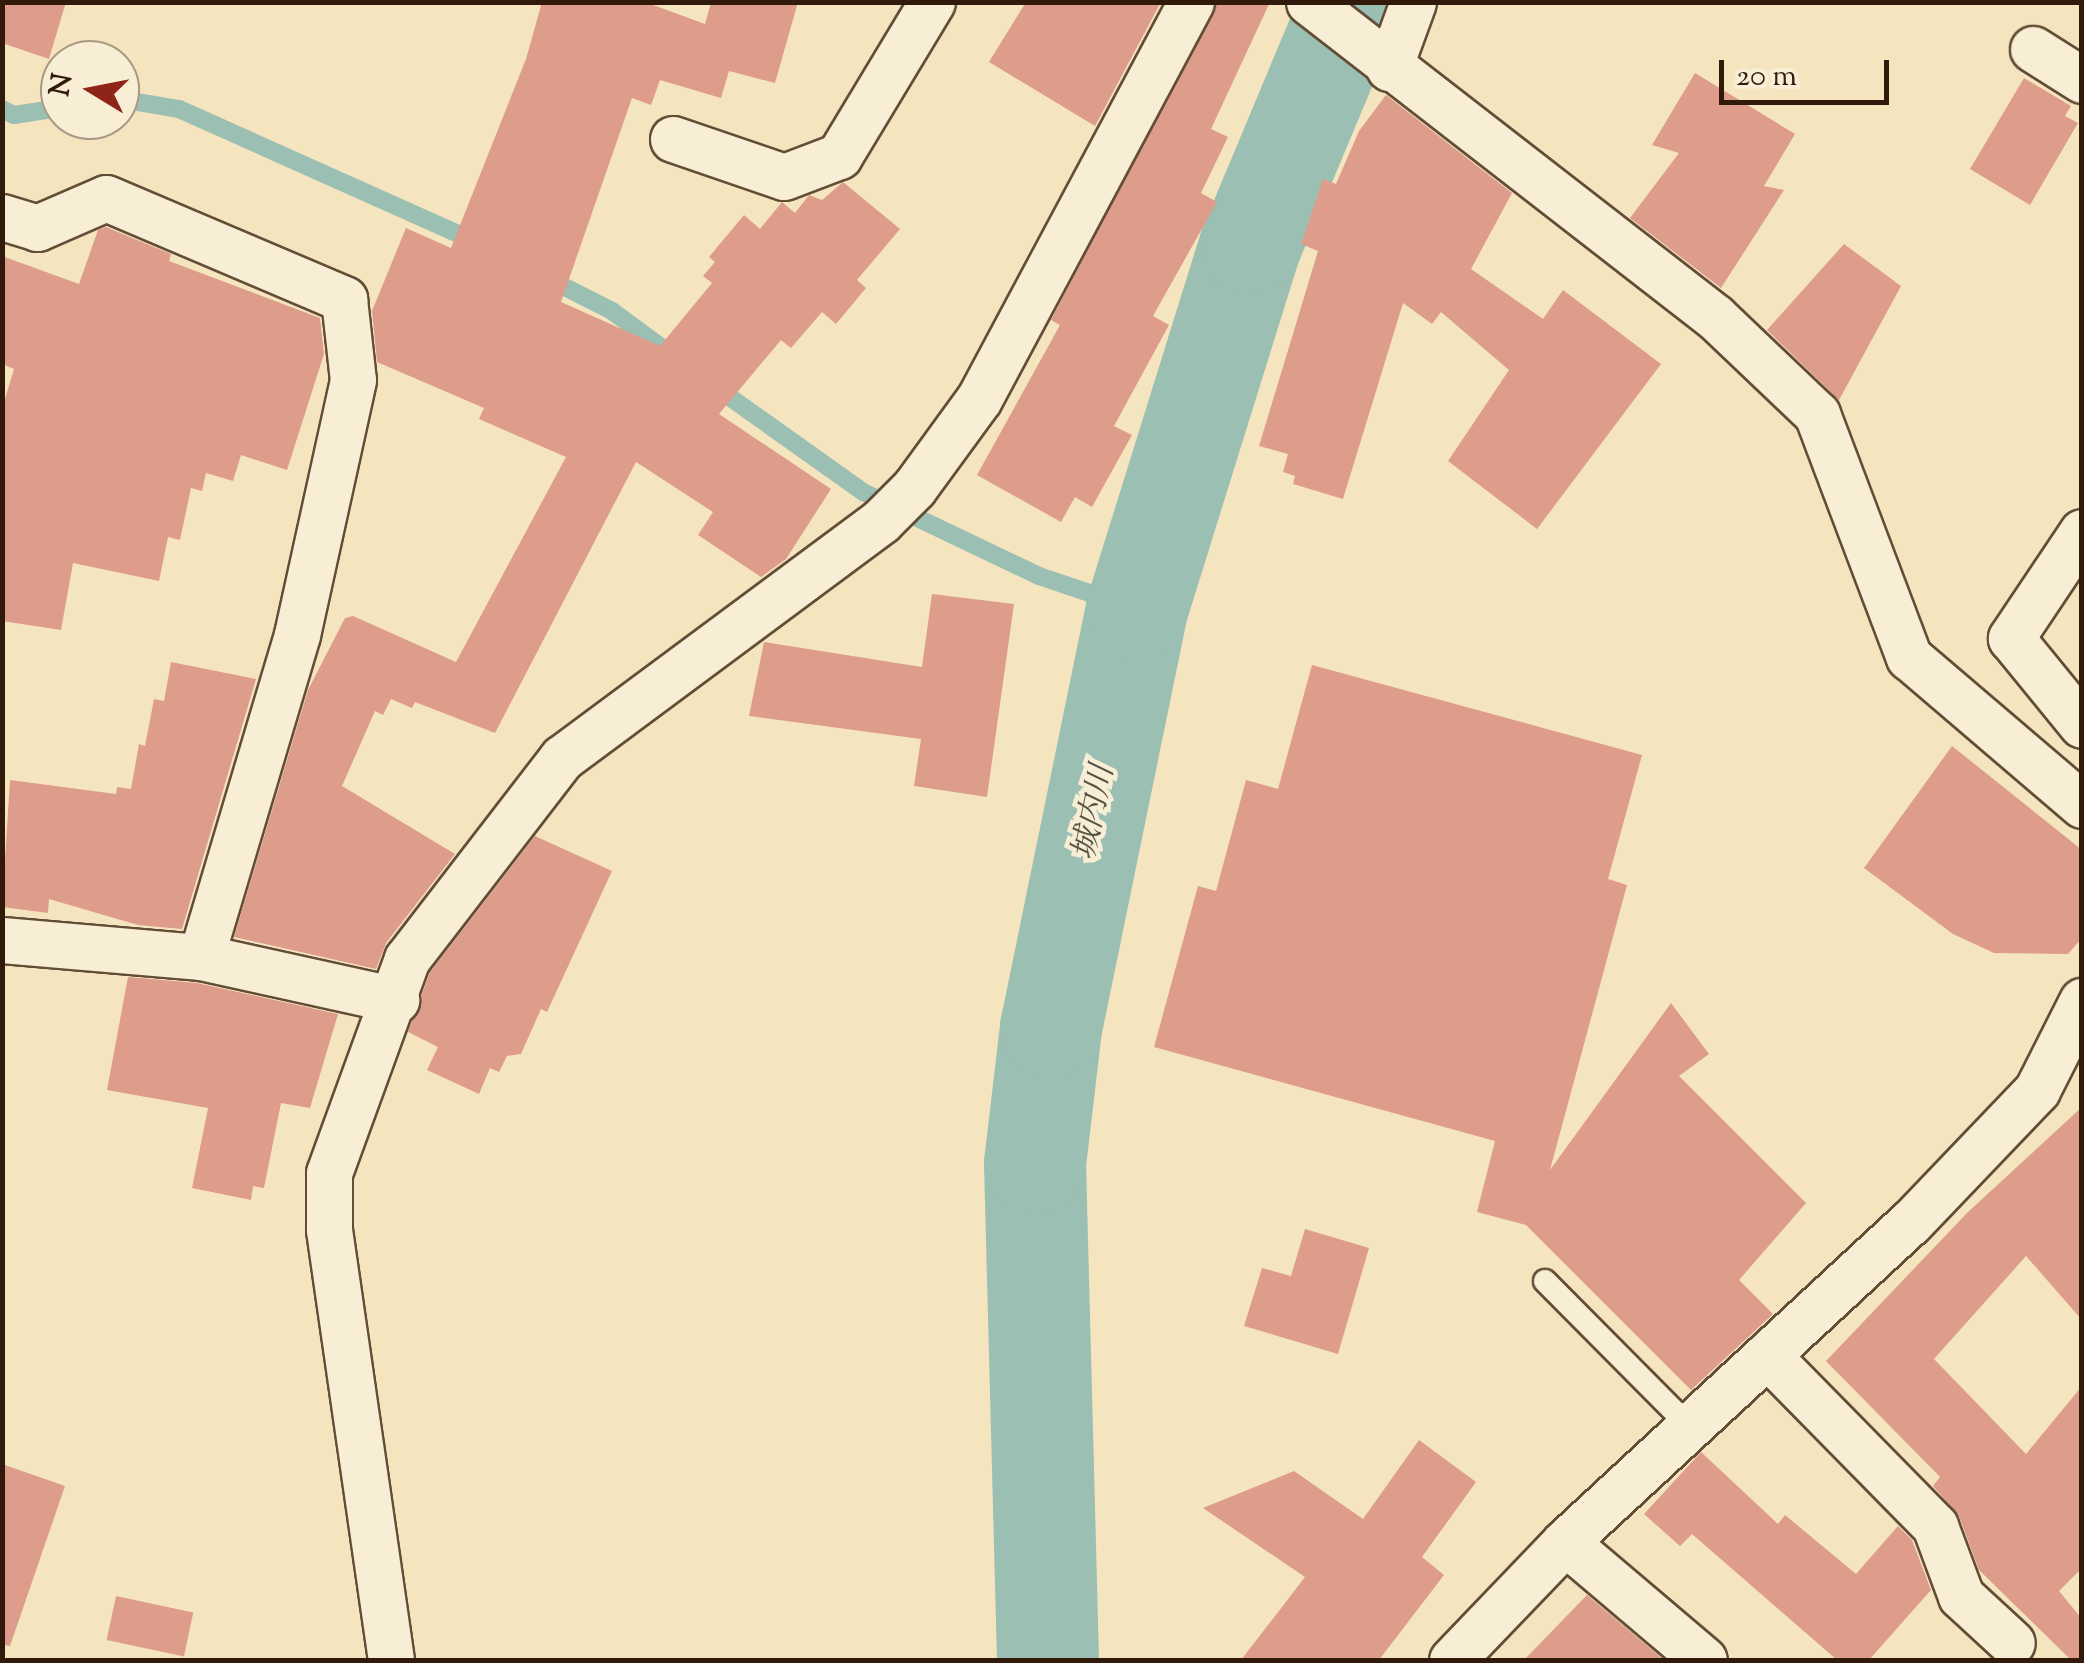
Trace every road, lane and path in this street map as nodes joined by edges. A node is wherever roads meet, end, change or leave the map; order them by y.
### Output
1 (932, 2) edge
2 (1190, 2) edge
3 (1309, 2) edge
4 (1413, 2) edge
5 (2033, 49) dead end
6 (1382, 62) junction
7 (2082, 80) edge
8 (673, 139) dead end
9 (2, 217) edge
10 (2082, 532) edge
11 (2082, 725) edge
12 (2082, 805) edge
13 (2, 940) edge
14 (201, 957) junction
15 (396, 1000) junction
16 (2074, 1035) edge
17 (1545, 1280) dead end
18 (1767, 1355) junction
19 (1690, 1427) junction
20 (1565, 1542) junction
21 (2012, 1643) dead end
22 (391, 1660) edge
23 (1452, 1660) edge
24 (1704, 1660) edge

1 - 8 street
2 - 15 street
3 - 6 street
4 - 6 street
5 - 7 street
6 - 12 street
9 - 14 street
10 - 11 street
13 - 14 street
14 - 15 street
15 - 22 street
16 - 18 street
17 - 19 lane
18 - 19 street
18 - 21 street
19 - 20 street
20 - 23 street
20 - 24 street

